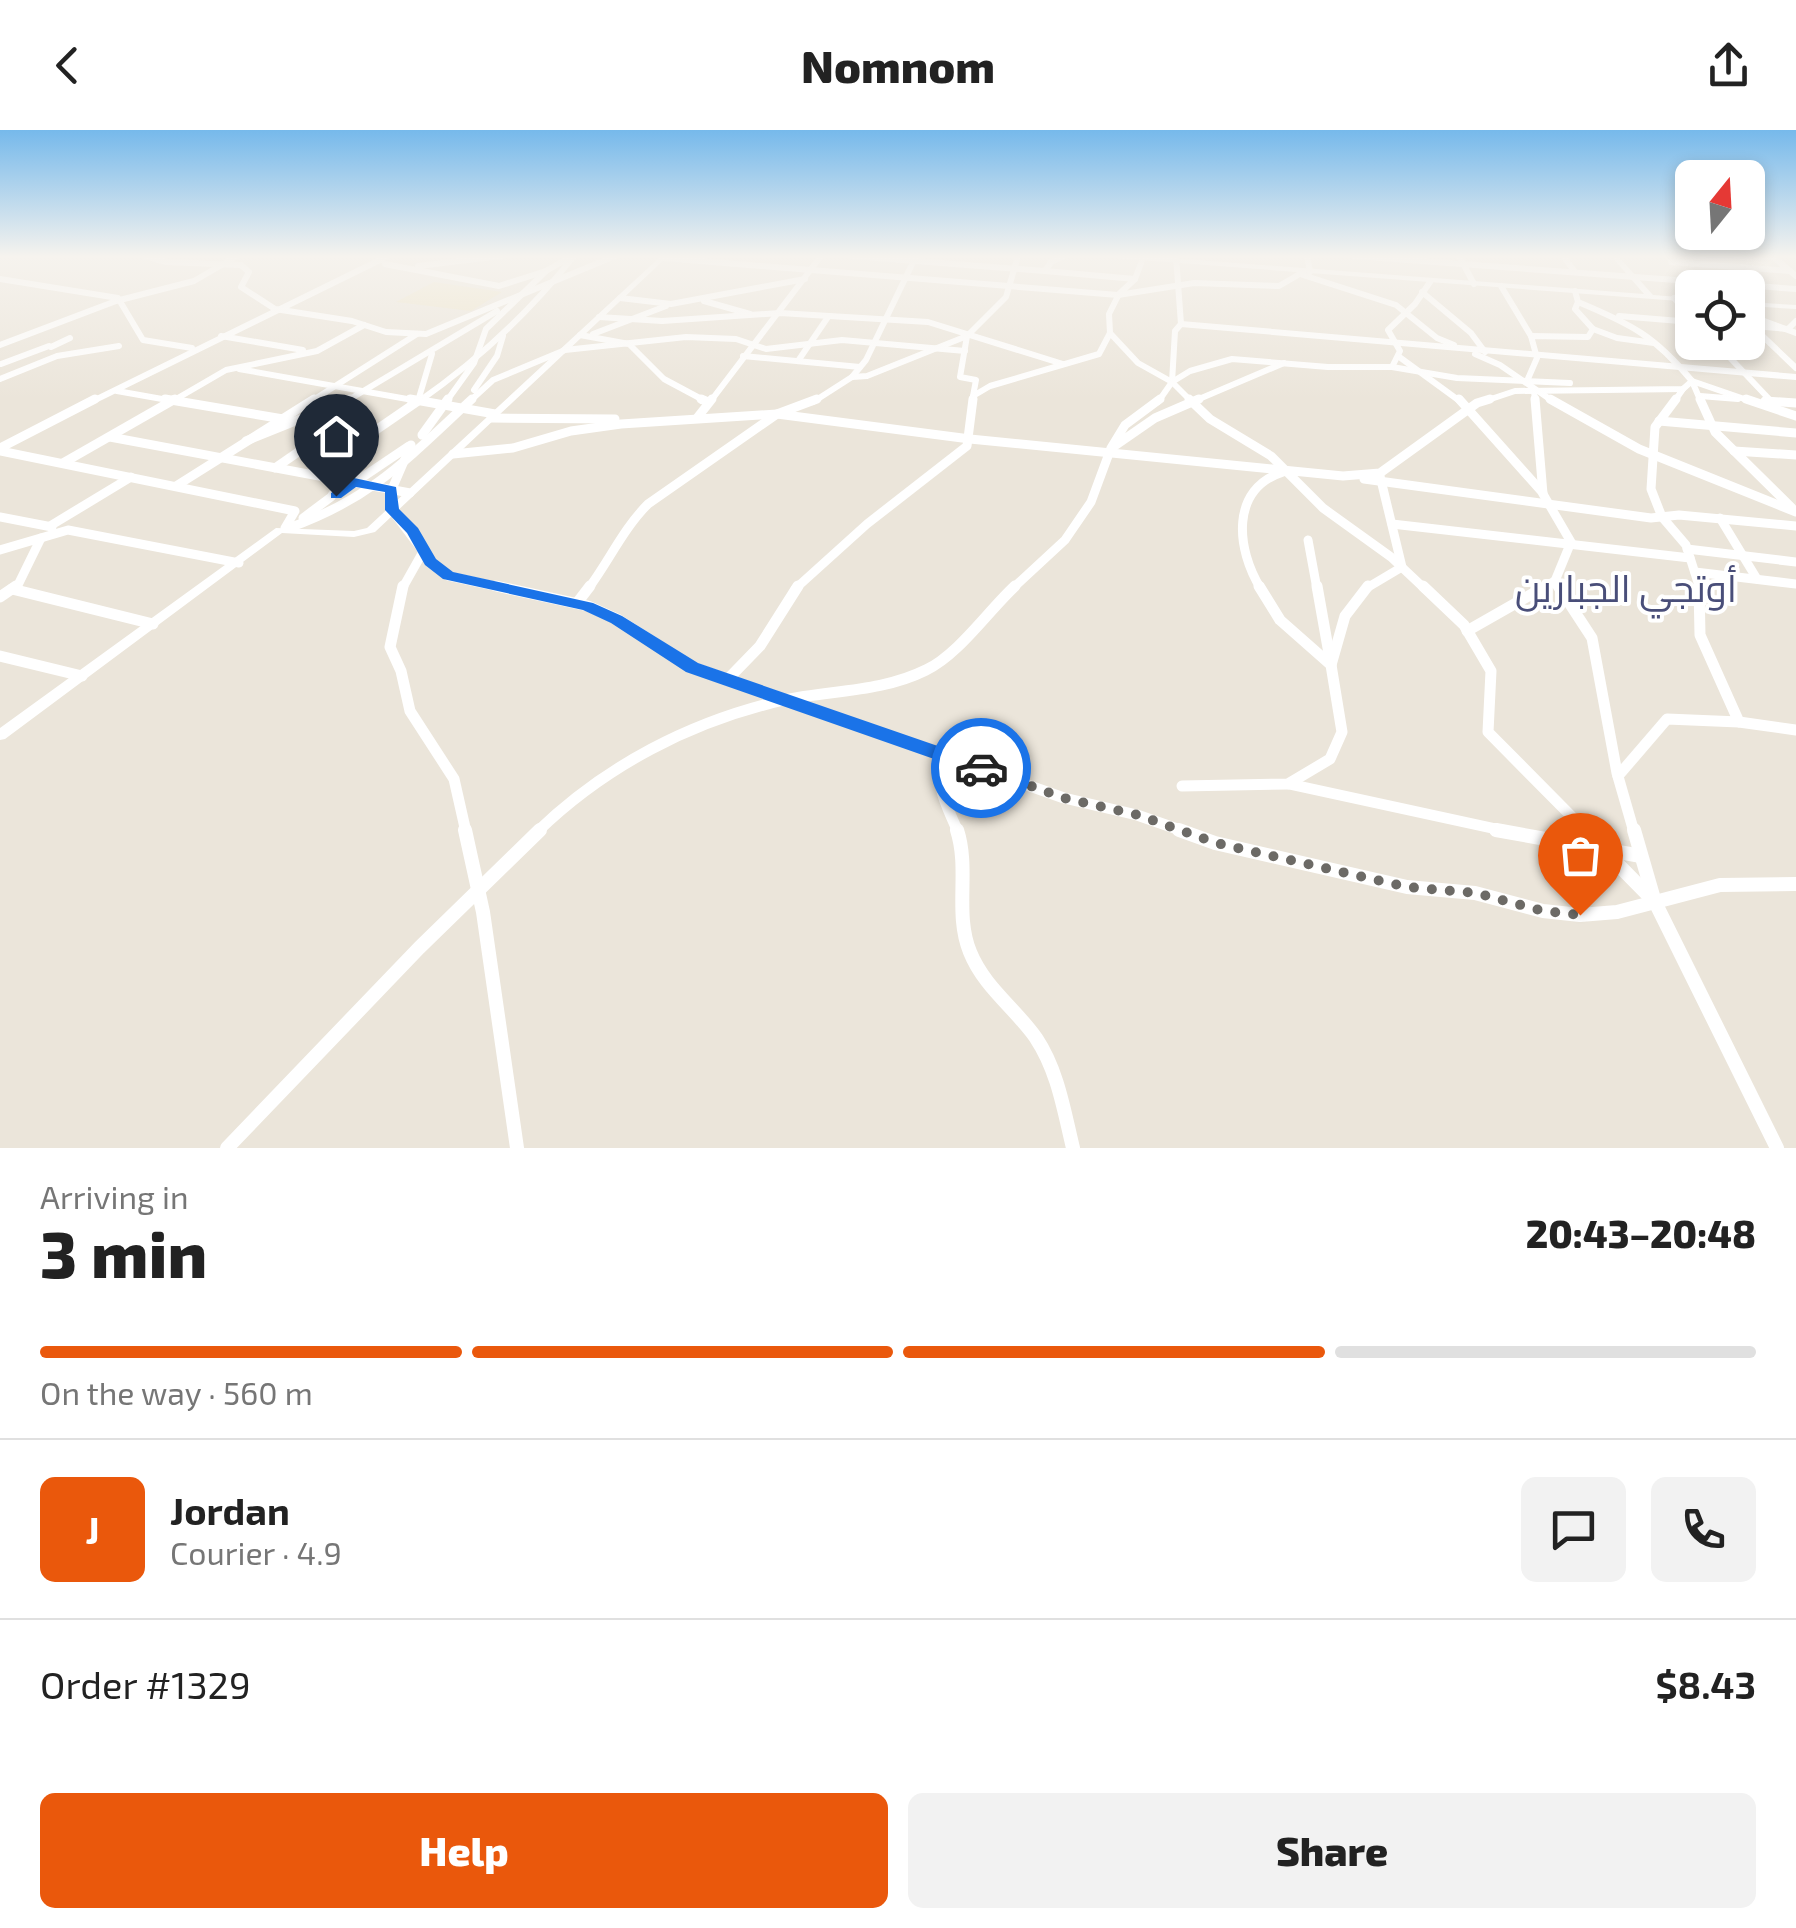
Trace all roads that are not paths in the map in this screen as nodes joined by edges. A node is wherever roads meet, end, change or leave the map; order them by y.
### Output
1 (109, 304) edge
2 (120, 304) edge
3 (267, 304) edge
4 (287, 304) edge
5 (501, 304) edge
6 (507, 304) edge
7 (509, 304) edge
8 (533, 304) edge
9 (614, 304) edge
10 (667, 304) edge
11 (671, 304) junction
12 (674, 304) edge
13 (711, 304) edge
14 (787, 304) edge
15 (892, 304) edge
16 (1000, 304) edge
17 (1114, 304) edge
18 (1180, 304) edge
19 (1392, 304) edge
20 (1413, 304) edge
21 (1432, 304) edge
22 (1512, 304) edge
23 (1577, 304) edge
24 (1581, 304) edge
25 (1765, 305) edge
26 (1796, 307) edge
27 (275, 309) junction
28 (1406, 312) junction
29 (780, 313) junction
30 (1603, 315) junction
31 (828, 316) junction
32 (600, 318) junction
33 (766, 318) junction
34 (1675, 319) edge
35 (628, 320) junction
36 (884, 321) junction
37 (1765, 321) edge
38 (1796, 321) edge
39 (1181, 324) junction
40 (364, 325) junction
41 (1765, 328) edge
42 (1593, 329) junction
43 (1792, 331) edge
44 (1110, 333) junction
45 (418, 334) junction
46 (503, 334) junction
47 (586, 335) junction
48 (220, 336) junction
49 (967, 336) junction
50 (1531, 336) junction
51 (70, 338) dead end
52 (1765, 340) edge
53 (874, 343) junction
54 (629, 344) junction
55 (752, 344) junction
56 (1398, 344) junction
57 (809, 345) junction
58 (49, 346) junction
59 (119, 346) dead end
60 (0, 347) edge
61 (1664, 347) junction
62 (934, 348) junction
63 (194, 349) junction
64 (1464, 349) junction
65 (565, 350) junction
66 (315, 351) junction
67 (1485, 351) junction
68 (32, 352) junction
69 (434, 352) junction
70 (965, 352) junction
71 (1537, 355) junction
72 (57, 356) junction
73 (743, 356) junction
74 (1398, 356) junction
75 (1731, 360) edge
76 (798, 361) junction
77 (474, 363) junction
78 (1284, 363) junction
79 (2, 364) edge
80 (1064, 365) junction
81 (1500, 365) junction
82 (860, 367) junction
83 (1682, 367) junction
84 (233, 368) junction
85 (1392, 368) junction
86 (1796, 368) edge
87 (1419, 372) junction
88 (1742, 372) junction
89 (852, 377) junction
90 (1796, 377) edge
91 (0, 378) edge
92 (1523, 380) junction
93 (1692, 380) junction
94 (1172, 382) junction
95 (333, 386) junction
96 (1628, 388) junction
97 (1683, 389) junction
98 (1534, 390) junction
99 (116, 391) junction
100 (1514, 391) junction
101 (368, 392) junction
102 (973, 396) junction
103 (1700, 396) junction
104 (173, 400) junction
105 (1190, 400) junction
106 (1754, 400) junction
107 (418, 401) junction
108 (708, 402) junction
109 (1772, 402) junction
110 (1796, 404) edge
111 (444, 406) junction
112 (462, 406) junction
113 (1468, 410) junction
114 (777, 414) junction
115 (493, 416) junction
116 (1796, 416) edge
117 (698, 418) junction
118 (280, 419) junction
119 (1659, 421) junction
120 (300, 422) junction
121 (1712, 425) junction
122 (334, 428) junction
123 (1796, 433) edge
124 (372, 434) junction
125 (108, 437) junction
126 (970, 439) junction
127 (246, 441) junction
128 (411, 445) junction
129 (0, 450) edge
130 (1110, 450) junction
131 (1734, 451) junction
132 (453, 454) junction
133 (1653, 455) junction
134 (1796, 456) edge
135 (220, 458) junction
136 (63, 463) junction
137 (403, 463) junction
138 (275, 468) junction
139 (1288, 470) junction
140 (132, 477) junction
141 (1380, 477) junction
142 (350, 482) junction
143 (176, 486) junction
144 (376, 486) junction
145 (392, 490) junction
146 (410, 493) junction
147 (1546, 498) junction
148 (1784, 500) junction
149 (1796, 501) edge
150 (392, 510) junction
151 (1796, 512) edge
152 (0, 516) edge
153 (1662, 517) junction
154 (1720, 518) junction
155 (1392, 524) junction
156 (50, 526) junction
157 (1796, 526) edge
158 (287, 528) junction
159 (68, 530) junction
160 (41, 538) junction
161 (1308, 540) dead end
162 (1570, 545) junction
163 (0, 550) edge
164 (424, 550) junction
165 (1689, 553) junction
166 (1743, 555) junction
167 (239, 562) junction
168 (1796, 562) edge
169 (1402, 567) junction
170 (1695, 572) junction
171 (1757, 579) junction
172 (1554, 581) junction
173 (1796, 584) edge
174 (12, 589) junction
175 (0, 597) edge
176 (576, 603) junction
177 (154, 624) junction
178 (1467, 631) junction
179 (0, 656) edge
180 (1331, 666) junction
181 (82, 676) junction
182 (727, 680) junction
183 (785, 700) junction
184 (1739, 722) junction
185 (1796, 730) edge
186 (0, 735) edge
187 (945, 756) junction
188 (1618, 776) junction
189 (1288, 784) junction
190 (1182, 786) dead end
191 (1606, 850) junction
192 (1642, 856) junction
193 (1796, 884) edge
194 (477, 892) junction
195 (1655, 902) junction
196 (226, 1148) edge
197 (517, 1148) edge
198 (1072, 1148) edge
199 (1777, 1148) edge

1 - 60 street
2 - 63 street
3 - 27 street
4 - 27 street
5 - 45 street
6 - 69 street
7 - 77 street
8 - 46 street
9 - 32 street
10 - 11 street
11 - 12 street
11 - 35 street
13 - 33 street
14 - 29 street
15 - 36 street
16 - 49 street
17 - 44 street
18 - 39 street
19 - 28 street
20 - 28 street
21 - 67 street
22 - 50 street
23 - 42 street
24 - 30 street
25 - 26 street
27 - 40 street
27 - 48 street
28 - 56 street
28 - 64 street
29 - 31 street
29 - 33 street
29 - 55 street
30 - 34 street
30 - 61 street
31 - 36 street
31 - 57 street
32 - 35 street
32 - 47 street
33 - 35 street
35 - 47 street
36 - 49 street
36 - 53 street
37 - 43 street
38 - 43 street
39 - 56 street
39 - 94 street
40 - 45 street
40 - 66 street
41 - 43 street
42 - 50 street
42 - 61 street
44 - 80 street
44 - 94 street
45 - 95 street
46 - 77 street
46 - 112 street
47 - 54 street
47 - 65 street
48 - 63 street
48 - 66 street
49 - 62 street
49 - 70 street
49 - 80 street
50 - 71 street
51 - 58 street
52 - 86 street
53 - 57 street
53 - 62 street
53 - 82 street
54 - 55 street
54 - 65 street
54 - 108 street
55 - 57 street
55 - 73 street
56 - 64 street
56 - 74 street
57 - 76 street
58 - 68 street
58 - 72 street
59 - 72 street
60 - 68 street
61 - 83 street
62 - 70 street
62 - 89 street
63 - 99 street
64 - 67 street
64 - 81 street
65 - 112 street
65 - 115 street
66 - 84 street
67 - 71 street
67 - 81 street
68 - 79 street
69 - 101 street
69 - 107 street
70 - 102 street
71 - 83 street
71 - 92 street
72 - 91 street
73 - 76 street
73 - 108 street
74 - 85 street
74 - 87 street
75 - 88 street
76 - 82 street
77 - 107 street
77 - 111 street
78 - 85 street
78 - 94 street
78 - 105 street
80 - 102 street
81 - 92 street
82 - 89 street
83 - 88 street
83 - 93 street
84 - 95 street
84 - 104 street
85 - 87 street
87 - 92 street
87 - 113 street
88 - 90 street
88 - 109 street
89 - 114 street
92 - 96 street
92 - 98 street
92 - 100 street
93 - 97 street
93 - 103 street
93 - 106 street
94 - 105 street
94 - 130 street
95 - 101 street
95 - 118 street
96 - 97 street
96 - 98 street
97 - 119 street
98 - 100 street
98 - 133 street
98 - 147 street
99 - 104 street
99 - 129 street
100 - 113 street
101 - 107 street
101 - 120 street
102 - 126 street
103 - 106 street
103 - 121 street
104 - 118 street
104 - 125 street
105 - 130 street
105 - 139 street
106 - 109 street
106 - 116 street
107 - 111 street
107 - 124 street
108 - 117 street
109 - 110 street
111 - 112 street
111 - 128 street
112 - 115 street
112 - 137 street
113 - 141 street
113 - 147 street
114 - 117 street
114 - 126 street
114 - 176 street
115 - 117 street
115 - 132 street
117 - 132 street
118 - 120 street
118 - 127 street
119 - 121 street
119 - 133 street
120 - 122 street
120 - 127 street
121 - 123 street
121 - 131 street
122 - 124 street
122 - 138 street
124 - 142 street
125 - 135 street
125 - 136 street
126 - 130 street
126 - 182 street
127 - 135 street
128 - 137 street
128 - 142 street
129 - 136 street
130 - 139 street
130 - 183 street
131 - 134 street
131 - 148 street
132 - 146 street
133 - 151 street
133 - 153 street
135 - 138 street
135 - 143 street
136 - 140 street
137 - 144 street
137 - 145 street
138 - 142 street
139 - 141 street
139 - 169 street
139 - 180 street
140 - 143 street
140 - 156 street
141 - 147 street
141 - 155 street
142 - 144 street
142 - 158 street
143 - 158 street
144 - 145 street
144 - 158 street
145 - 146 street
145 - 150 street
146 - 150 street
147 - 153 street
147 - 162 street
148 - 149 street
148 - 151 street
150 - 158 street
150 - 164 street
152 - 156 street
153 - 154 street
153 - 165 street
154 - 157 street
154 - 166 street
155 - 162 street
155 - 169 street
156 - 159 street
158 - 167 street
159 - 160 street
159 - 167 street
160 - 163 street
160 - 174 street
161 - 180 street
162 - 165 street
162 - 172 street
164 - 176 street
164 - 194 street
165 - 166 street
165 - 170 street
166 - 168 street
166 - 171 street
167 - 177 street
169 - 178 street
169 - 180 street
170 - 171 street
170 - 184 street
171 - 173 street
172 - 178 street
172 - 188 street
174 - 175 street
174 - 177 street
176 - 182 street
177 - 181 street
178 - 191 street
179 - 181 street
180 - 189 street
181 - 186 street
182 - 183 street
183 - 187 street
183 - 194 street
184 - 185 street
184 - 188 street
187 - 195 street
187 - 198 street
188 - 192 street
189 - 190 street
189 - 191 street
191 - 192 street
191 - 195 street
192 - 195 street
193 - 195 street
194 - 196 street
194 - 197 street
195 - 199 street

